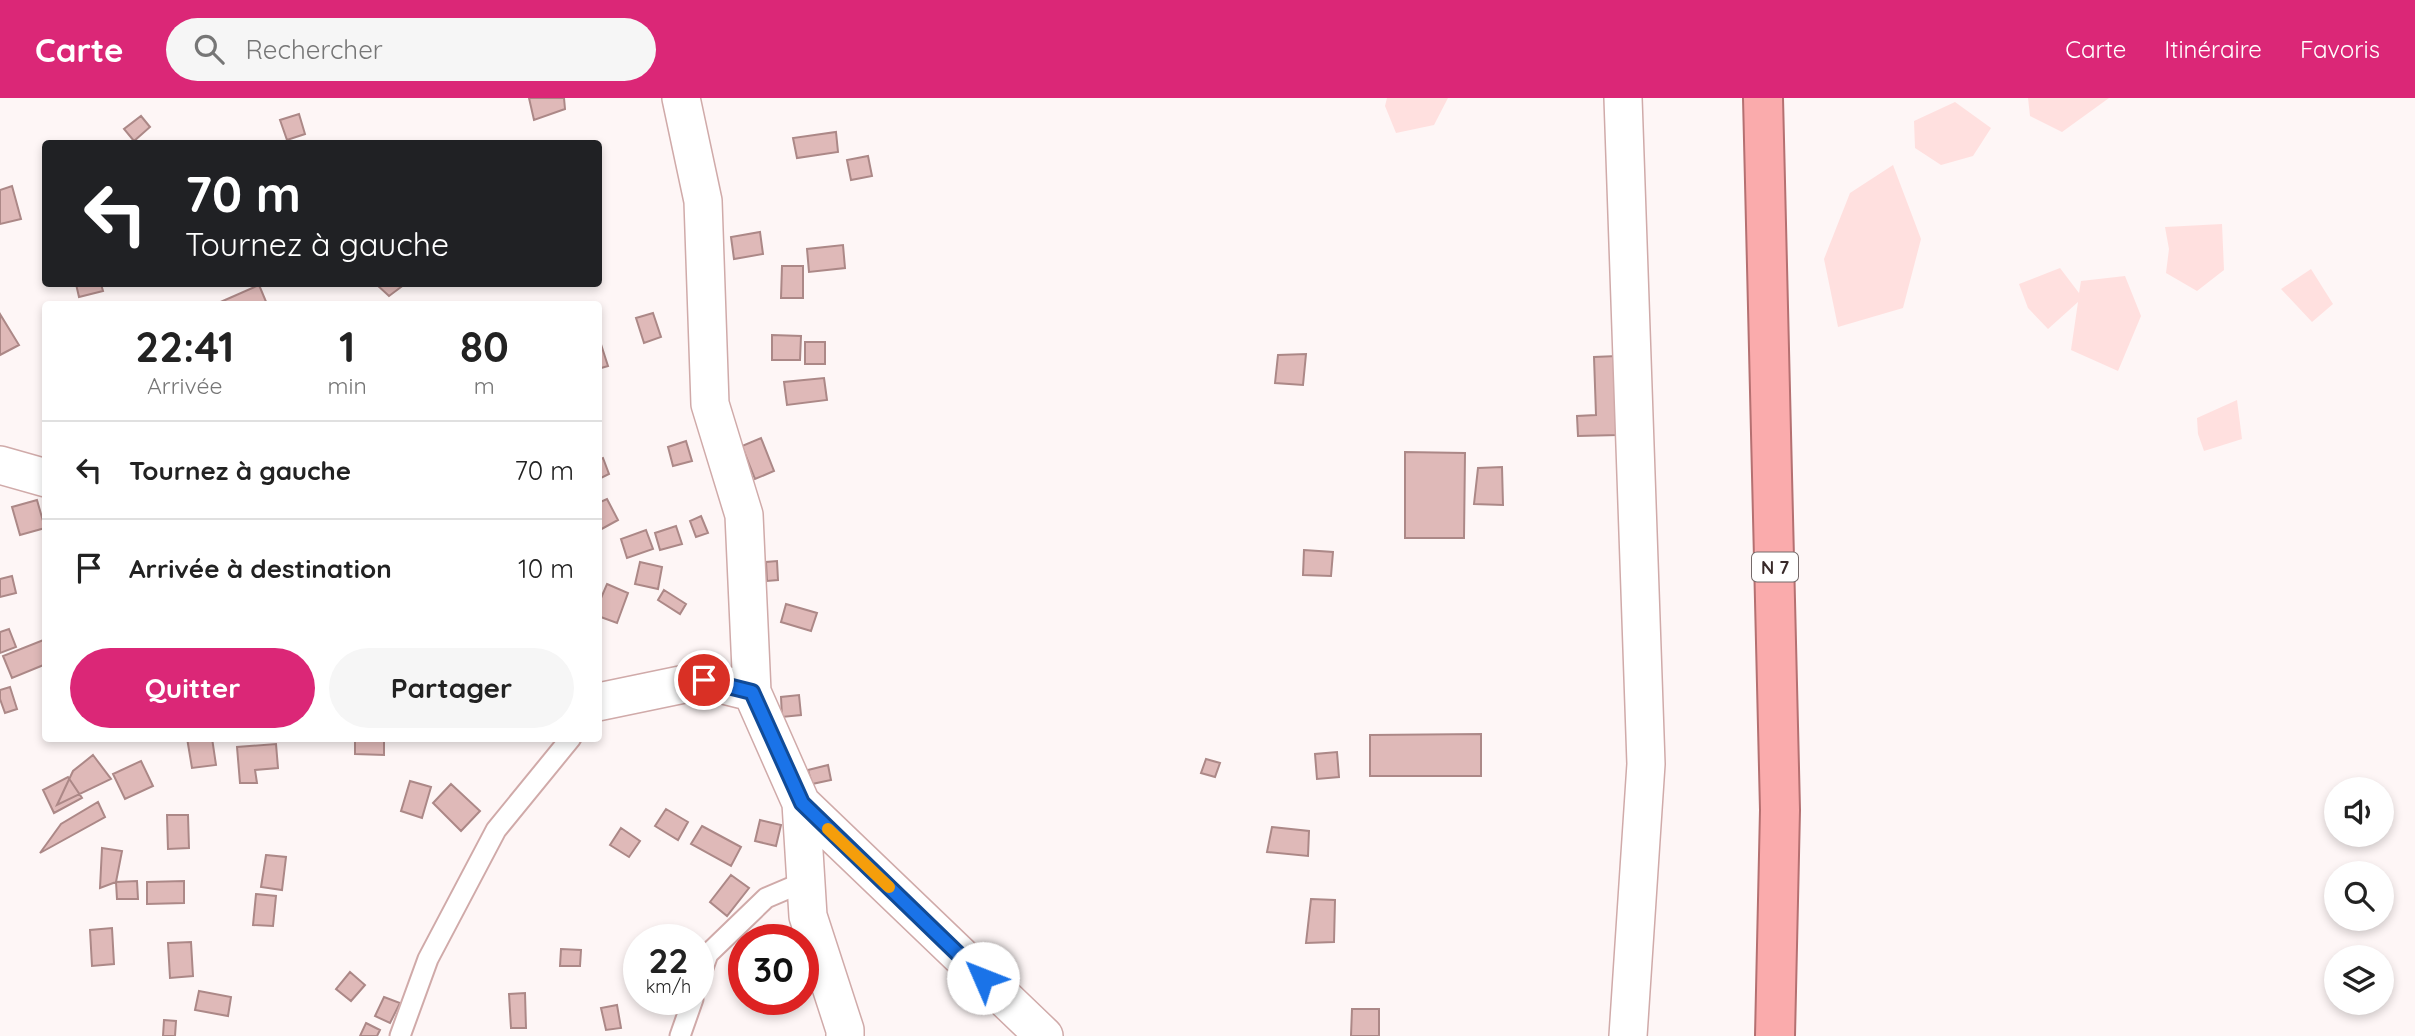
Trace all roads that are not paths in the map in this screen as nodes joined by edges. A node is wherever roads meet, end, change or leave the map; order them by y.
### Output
1 (681, 98) edge
2 (1623, 98) edge
3 (1763, 98) edge
4 (0, 465) edge
5 (42, 477) edge
6 (752, 692) junction
7 (602, 701) edge
8 (567, 742) edge
9 (802, 803) junction
10 (806, 881) junction
11 (714, 948) edge
12 (687, 1015) edge
13 (400, 1036) edge
14 (680, 1036) edge
15 (845, 1036) edge
16 (1044, 1036) edge
17 (1628, 1036) edge
18 (1775, 1036) edge

1 - 6 street
2 - 17 street
3 - 18 highway, N 7
4 - 5 street
6 - 7 street
6 - 9 street
8 - 13 lane
9 - 10 street
9 - 16 street
10 - 11 lane
10 - 15 street
12 - 14 lane

